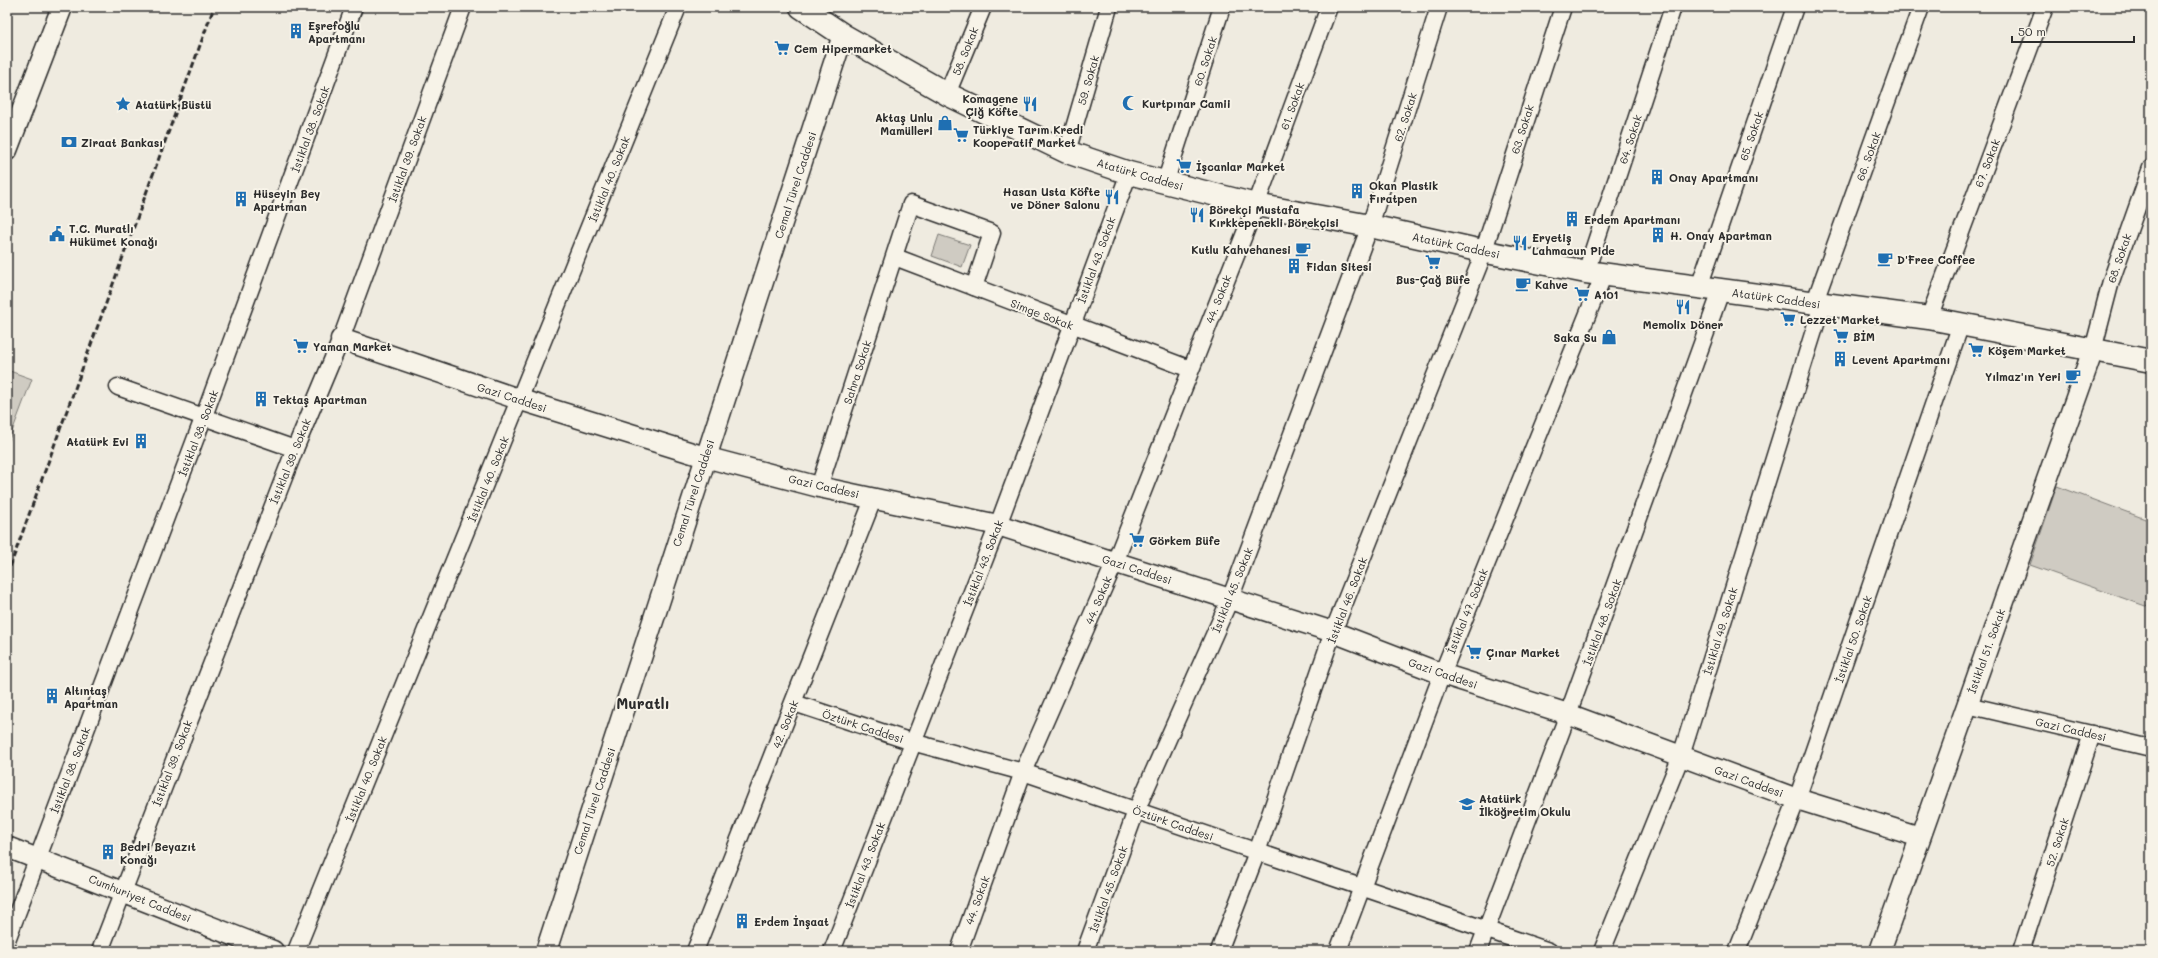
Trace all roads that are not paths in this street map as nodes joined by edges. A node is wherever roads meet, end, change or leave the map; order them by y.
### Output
1 (62, 7) edge
2 (354, 7) edge
3 (463, 7) edge
4 (678, 7) edge
5 (983, 7) edge
6 (1108, 7) edge
7 (1222, 7) edge
8 (1329, 7) edge
9 (1440, 7) edge
10 (1562, 7) edge
11 (1673, 7) edge
12 (1795, 7) edge
13 (1921, 7) edge
14 (2045, 7) edge
15 (804, 8) edge
16 (843, 35) junction
17 (947, 94) junction
18 (7, 150) edge
19 (1067, 152) junction
20 (2151, 168) edge
21 (1129, 173) junction
22 (1165, 183) junction
23 (1256, 205) junction
24 (1370, 226) junction
25 (1482, 251) junction
26 (895, 257) junction
27 (1595, 273) junction
28 (974, 287) junction
29 (1699, 287) junction
30 (1721, 291) junction
31 (1818, 304) junction
32 (1928, 318) junction
33 (1961, 324) junction
34 (1072, 325) junction
35 (341, 339) junction
36 (2093, 350) junction
37 (2151, 361) edge
38 (1190, 369) junction
39 (118, 387) dead end
40 (520, 400) junction
41 (204, 416) junction
42 (294, 449) junction
43 (705, 457) junction
44 (819, 487) junction
45 (874, 497) junction
46 (998, 525) junction
47 (1114, 562) junction
48 (1230, 599) junction
49 (1333, 632) junction
50 (1442, 674) junction
51 (794, 703) junction
52 (1967, 705) junction
53 (1568, 714) junction
54 (2092, 734) junction
55 (912, 742) junction
56 (2151, 748) edge
57 (1681, 756) junction
58 (1023, 772) junction
59 (1797, 799) junction
60 (1136, 811) junction
61 (1920, 837) junction
62 (7, 847) edge
63 (1257, 852) junction
64 (37, 857) junction
65 (1361, 887) junction
66 (121, 891) junction
67 (1486, 930) junction
68 (7, 940) edge
69 (100, 951) edge
70 (273, 951) edge
71 (296, 951) edge
72 (546, 951) edge
73 (696, 951) edge
74 (832, 951) edge
75 (959, 951) edge
76 (1085, 951) edge
77 (1220, 951) edge
78 (1338, 951) edge
79 (1478, 951) edge
80 (1549, 951) edge
81 (1602, 951) edge
82 (1738, 951) edge
83 (1880, 951) edge
84 (2021, 951) edge

1 - 18 street
2 - 41 street, İstiklal 38. Sokak
3 - 35 street, İstiklal 39. Sokak
4 - 40 street, İstiklal 40. Sokak
5 - 17 street, 58. Sokak
6 - 19 street, 59. Sokak
7 - 22 street, 60. Sokak
8 - 23 street, 61. Sokak
9 - 24 street, 62. Sokak
10 - 25 street, 63. Sokak
11 - 27 street, 64. Sokak
12 - 29 street, 65. Sokak
13 - 31 street, 66. Sokak
14 - 32 street, 67. Sokak
15 - 16 main road, Atatürk Caddesi
16 - 17 main road, Atatürk Caddesi
16 - 43 street, Cemal Türel Caddesi
17 - 19 main road, Atatürk Caddesi
19 - 21 main road, Atatürk Caddesi
20 - 36 street, 68. Sokak
21 - 22 main road, Atatürk Caddesi
21 - 34 street, İstiklal 43. Sokak
22 - 23 main road, Atatürk Caddesi
23 - 24 main road, Atatürk Caddesi
23 - 38 street, 44. Sokak
24 - 25 main road, Atatürk Caddesi
24 - 48 street, İstiklal 45. Sokak
25 - 27 main road, Atatürk Caddesi
25 - 49 street, İstiklal 46. Sokak
26 - 28 street, Simge Sokak
26 - 28 street, Sahra Sokak
26 - 44 street, Sahra Sokak
27 - 29 main road, Atatürk Caddesi
27 - 50 street, İstiklal 47. Sokak
28 - 34 street, Simge Sokak
29 - 30 main road, Atatürk Caddesi
30 - 31 main road, Atatürk Caddesi
30 - 53 street, İstiklal 48. Sokak
31 - 32 main road, Atatürk Caddesi
31 - 57 street, İstiklal 49. Sokak
32 - 33 main road, Atatürk Caddesi
33 - 36 main road, Atatürk Caddesi
33 - 59 street, İstiklal 50. Sokak
34 - 38 street, Simge Sokak
34 - 46 street, İstiklal 43. Sokak
35 - 40 street, Gazi Caddesi
35 - 42 street, İstiklal 39. Sokak
36 - 37 main road, Atatürk Caddesi
36 - 52 street, İstiklal 51. Sokak
38 - 47 street, 44. Sokak
39 - 41 street
40 - 43 street, Gazi Caddesi
40 - 71 street, İstiklal 40. Sokak
41 - 42 street
41 - 64 street, İstiklal 38. Sokak
42 - 66 street, İstiklal 39. Sokak
43 - 44 street, Gazi Caddesi
43 - 72 street, Cemal Türel Caddesi
44 - 45 street, Gazi Caddesi
45 - 46 street, Gazi Caddesi
45 - 51 street, 42. Sokak
46 - 47 street, Gazi Caddesi
46 - 55 street, İstiklal 43. Sokak
47 - 48 street, Gazi Caddesi
47 - 58 street, 44. Sokak
48 - 49 street, Gazi Caddesi
48 - 60 street, İstiklal 45. Sokak
49 - 50 street, Gazi Caddesi
49 - 63 street, İstiklal 46. Sokak
50 - 53 street, Gazi Caddesi
50 - 65 street, İstiklal 47. Sokak
51 - 55 street, Öztürk Caddesi
51 - 73 street, 42. Sokak
52 - 54 street, Gazi Caddesi
52 - 61 street, İstiklal 51. Sokak
53 - 57 street, Gazi Caddesi
53 - 67 street, İstiklal 48. Sokak
54 - 56 street, Gazi Caddesi
54 - 84 street, 52. Sokak
55 - 58 street, Öztürk Caddesi
55 - 74 street, İstiklal 43. Sokak
57 - 59 street, Gazi Caddesi
57 - 81 street, İstiklal 49. Sokak
58 - 60 street, Öztürk Caddesi
58 - 75 street, 44. Sokak
59 - 61 street, Gazi Caddesi
59 - 82 street, İstiklal 50. Sokak
60 - 63 street, Öztürk Caddesi
60 - 76 street, İstiklal 45. Sokak
61 - 83 street, İstiklal 51. Sokak
62 - 64 street, Cumhuriyet Caddesi
63 - 65 street, Öztürk Caddesi
63 - 77 street, İstiklal 46. Sokak
64 - 66 street, Cumhuriyet Caddesi
64 - 68 street, İstiklal 38. Sokak
65 - 67 street, Öztürk Caddesi
65 - 78 street, İstiklal 47. Sokak
66 - 69 street, İstiklal 39. Sokak
66 - 70 street, Cumhuriyet Caddesi
67 - 79 street, İstiklal 48. Sokak
67 - 80 street, Öztürk Caddesi

